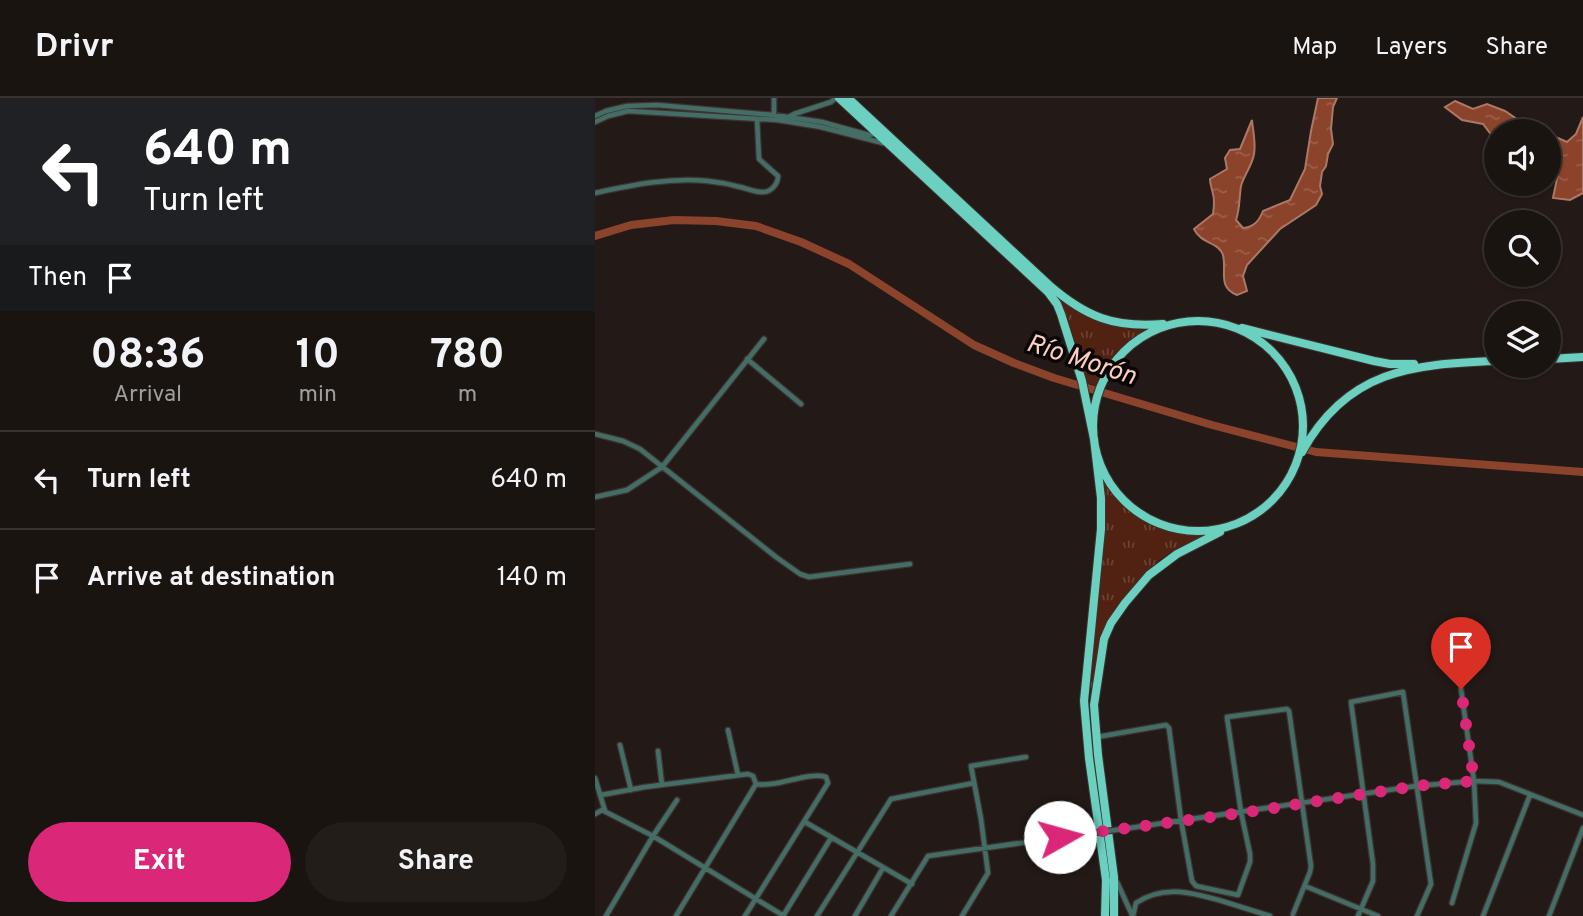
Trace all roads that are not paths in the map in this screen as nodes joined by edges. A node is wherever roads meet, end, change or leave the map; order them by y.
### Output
1 (631, 98) edge
2 (774, 98) edge
3 (838, 98) edge
4 (848, 98) edge
5 (637, 104) junction
6 (773, 115) junction
7 (595, 116) edge
8 (789, 117) junction
9 (757, 118) junction
10 (595, 122) edge
11 (879, 132) junction
12 (888, 144) junction
13 (595, 193) edge
14 (1180, 322) junction
15 (1222, 324) junction
16 (764, 339) dead end
17 (1583, 357) edge
18 (1561, 358) edge
19 (747, 359) junction
20 (1484, 362) edge
21 (1439, 364) junction
22 (801, 404) dead end
23 (595, 434) edge
24 (1094, 439) junction
25 (1304, 443) junction
26 (662, 467) junction
27 (595, 497) edge
28 (1240, 522) junction
29 (910, 564) dead end
30 (1461, 689) dead end
31 (727, 730) dead end
32 (1096, 737) junction
33 (620, 745) dead end
34 (658, 751) dead end
35 (1026, 757) dead end
36 (738, 775) junction
37 (595, 778) edge
38 (1474, 781) junction
39 (974, 783) junction
40 (756, 784) junction
41 (662, 785) junction
42 (1416, 786) junction
43 (631, 790) junction
44 (1363, 794) junction
45 (601, 795) junction
46 (1530, 795) junction
47 (677, 800) dead end
48 (1302, 803) junction
49 (605, 811) junction
50 (1241, 813) junction
51 (595, 814) edge
52 (1583, 815) edge
53 (1181, 820) junction
54 (805, 822) junction
55 (1583, 828) edge
56 (653, 836) junction
57 (831, 838) junction
58 (985, 848) junction
59 (857, 852) junction
60 (704, 867) junction
61 (883, 868) junction
62 (1114, 877) junction
63 (912, 884) junction
64 (1305, 886) junction
65 (755, 899) junction
66 (1452, 903) dead end
67 (1360, 909) junction
68 (1293, 914) dead end
69 (965, 915) edge
70 (606, 916) edge
71 (676, 916) edge
72 (745, 916) edge
73 (783, 916) edge
74 (817, 916) edge
75 (855, 916) edge
76 (891, 916) edge
77 (1105, 916) edge
78 (1114, 916) edge
79 (1133, 916) edge
80 (1270, 916) edge
81 (1358, 916) edge
82 (1378, 916) edge
83 (1417, 916) edge
84 (1484, 916) edge
85 (1549, 916) edge

1 - 5 street
2 - 6 street
3 - 8 street
3 - 11 highway
4 - 11 highway
5 - 6 street
5 - 7 street
6 - 8 street
8 - 11 street
9 - 10 street
9 - 12 street
9 - 13 street
11 - 12 highway
11 - 14 highway
12 - 24 highway
14 - 15 highway
14 - 24 highway
15 - 21 highway
15 - 25 highway
16 - 19 street
17 - 18 highway
19 - 22 street
19 - 26 street
20 - 21 highway
21 - 25 highway
23 - 26 street
24 - 28 highway
24 - 77 highway
25 - 28 highway
26 - 27 street
26 - 29 street
28 - 32 highway
30 - 38 street
31 - 36 street
32 - 53 street
32 - 62 highway
33 - 43 street
34 - 41 street
35 - 39 street
36 - 40 street
36 - 41 street
37 - 45 street
38 - 42 street
38 - 46 street
38 - 66 street
39 - 58 street
39 - 59 street
40 - 54 street
40 - 60 street
41 - 43 street
42 - 44 street
42 - 44 street
42 - 83 street
43 - 45 street
44 - 48 street
44 - 67 street
45 - 49 street
46 - 52 street
46 - 84 street
47 - 56 street
48 - 50 street
48 - 50 street
48 - 64 street
49 - 51 street
49 - 56 street
50 - 53 street
50 - 53 street
53 - 58 street, bridge
54 - 57 street
54 - 65 street
55 - 85 street
56 - 60 street
56 - 70 street
57 - 59 street
57 - 73 street
58 - 63 street
58 - 69 street
59 - 61 street
59 - 74 street
60 - 65 street
60 - 71 street
61 - 63 street
61 - 75 street
62 - 78 highway
62 - 79 street
63 - 76 street
64 - 67 street
64 - 68 street
65 - 72 street
65 - 73 street
67 - 81 street
67 - 82 street
79 - 80 street

